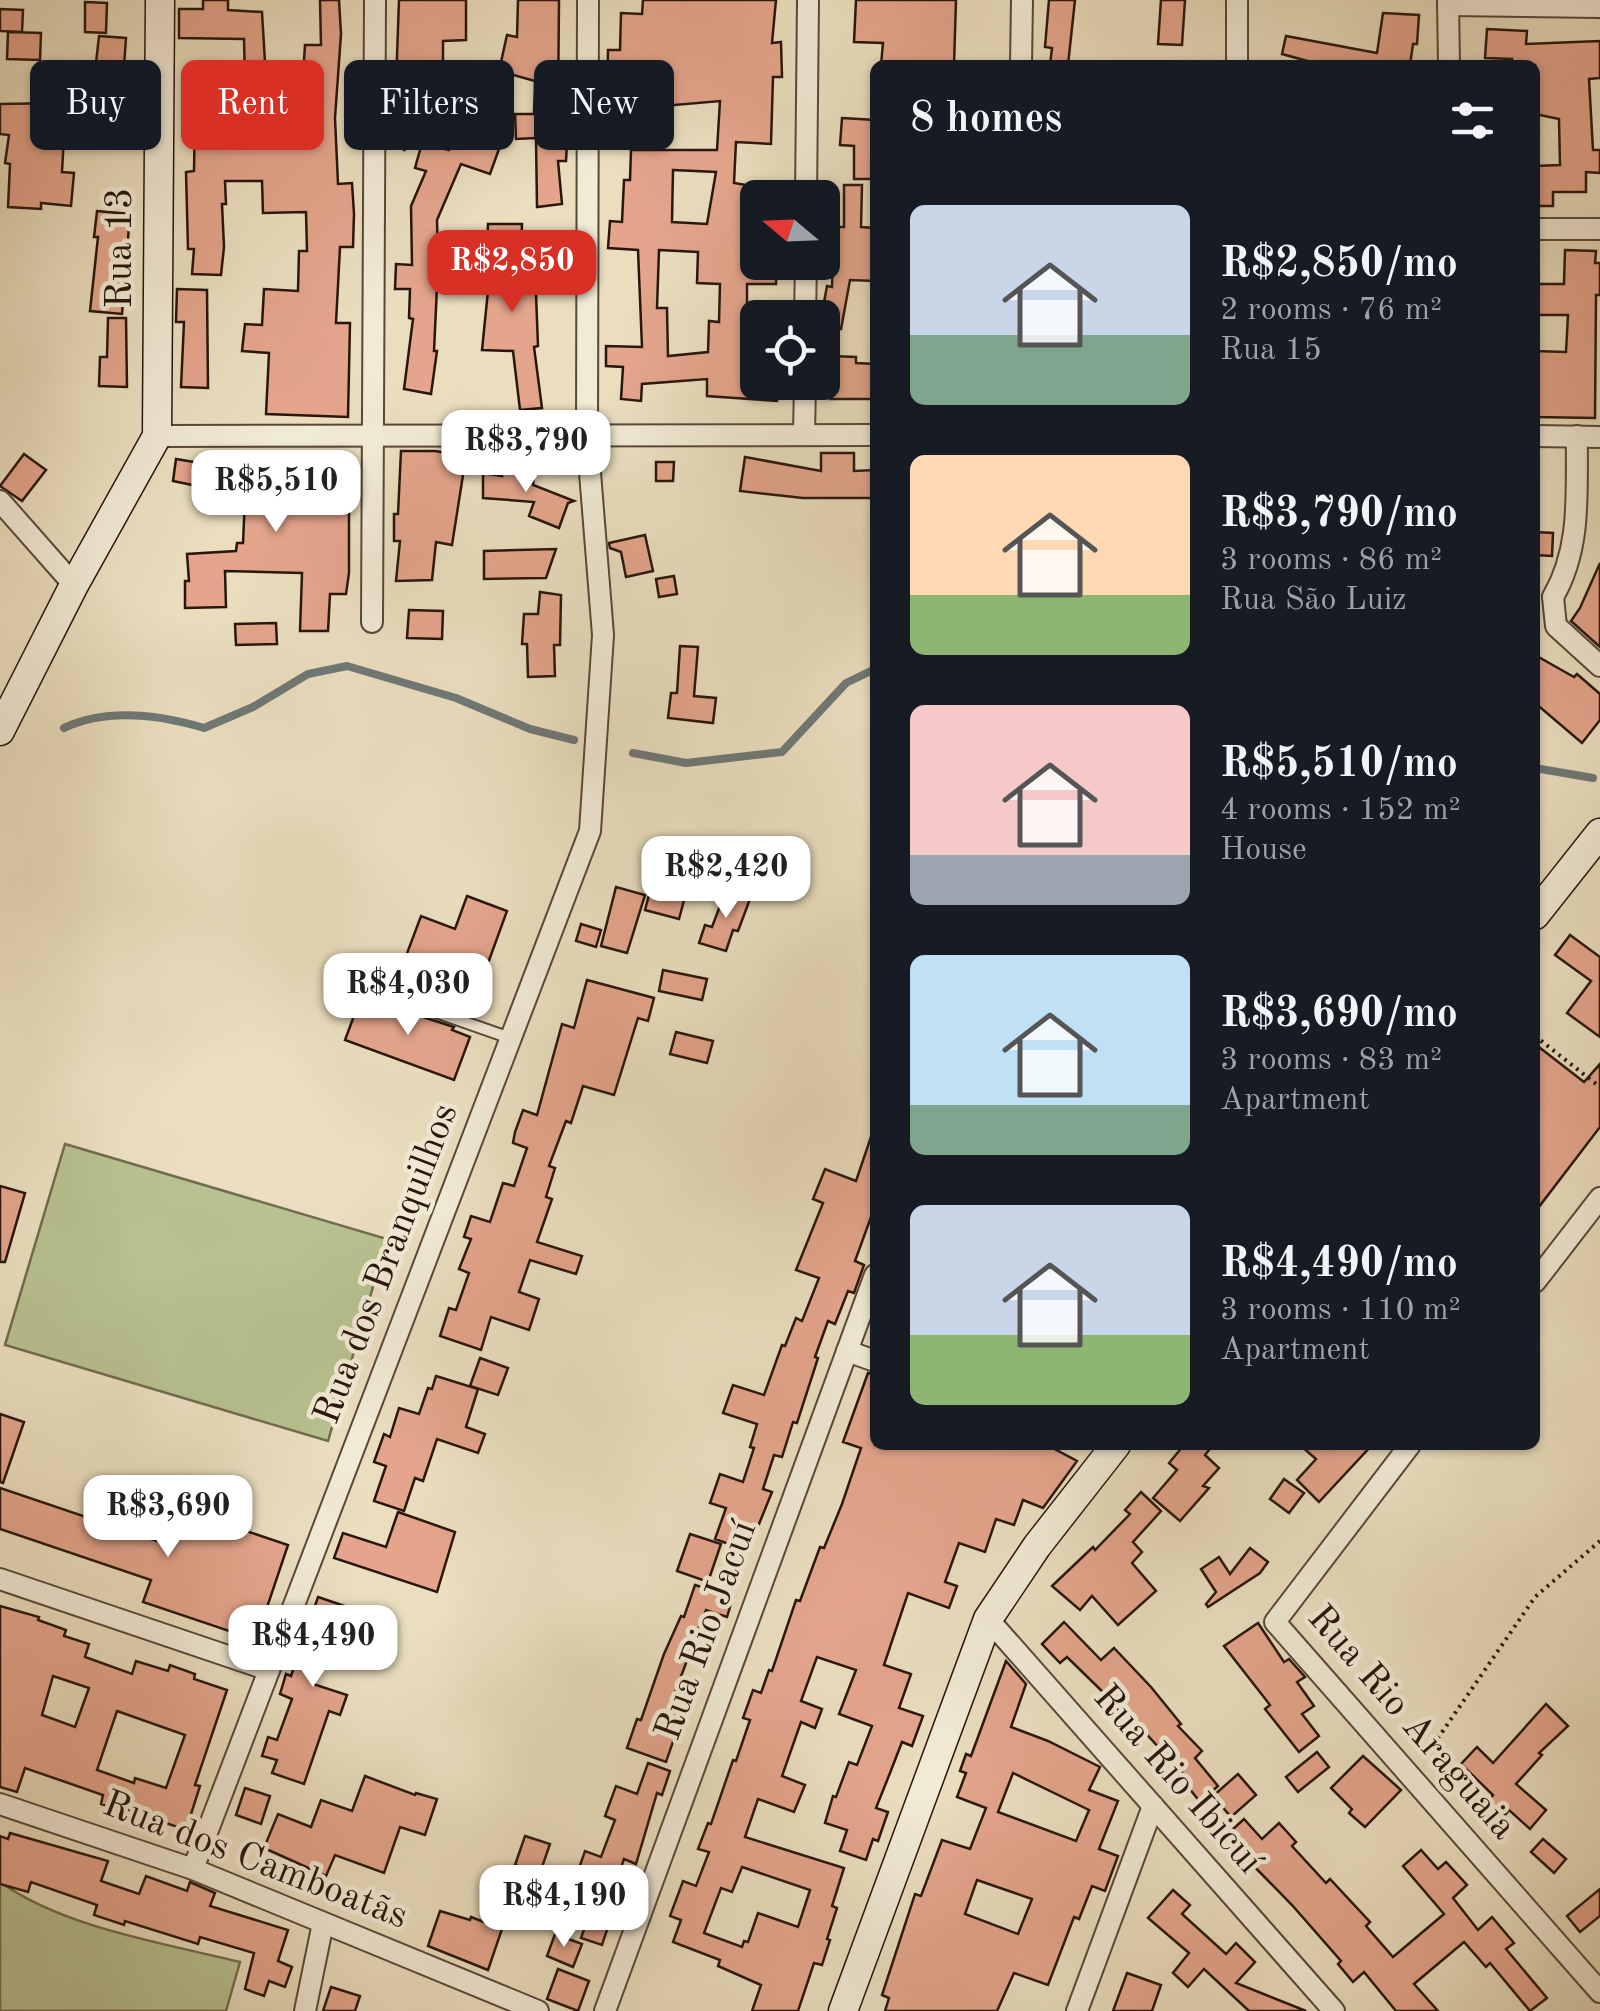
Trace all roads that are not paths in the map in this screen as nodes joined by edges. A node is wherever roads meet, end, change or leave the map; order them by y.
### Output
1 (160, 0) edge
2 (375, 0) edge
3 (588, 0) edge
4 (808, 0) edge
5 (1022, 0) edge
6 (1238, 0) edge
7 (1448, 2) edge
8 (1600, 7) edge
9 (1022, 60) edge
10 (1238, 60) edge
11 (1449, 60) edge
12 (806, 180) edge
13 (1540, 229) edge
14 (1600, 230) edge
15 (805, 400) edge
16 (373, 435) junction
17 (587, 435) junction
18 (804, 435) junction
19 (870, 435) edge
20 (157, 436) junction
21 (1540, 436) edge
22 (1576, 436) junction
23 (1600, 437) edge
24 (0, 501) edge
25 (74, 585) junction
26 (1544, 596) edge
27 (372, 622) dead end
28 (1600, 666) edge
29 (1, 724) edge
30 (1600, 833) edge
31 (1540, 909) edge
32 (393, 997) dead end
33 (511, 1038) junction
34 (1600, 1198) edge
35 (1540, 1276) edge
36 (870, 1290) edge
37 (847, 1352) junction
38 (870, 1359) edge
39 (1105, 1450) edge
40 (1406, 1450) edge
41 (0, 1579) edge
42 (988, 1619) junction
43 (269, 1670) junction
44 (0, 1804) edge
45 (1154, 1806) junction
46 (193, 1869) junction
47 (324, 1923) junction
48 (1314, 1988) junction
49 (1600, 1992) edge
50 (305, 2011) edge
51 (538, 2011) edge
52 (605, 2011) edge
53 (843, 2011) edge
54 (1076, 2011) edge
55 (1306, 2011) edge
56 (1334, 2011) edge

1 - 20 street, Rua 13
2 - 16 street
3 - 17 street, Rua dos Branquilhos
4 - 12 street
5 - 9 street
6 - 10 street
7 - 8 street
7 - 11 street
13 - 14 street
15 - 18 street
16 - 17 street
16 - 20 street
16 - 27 street
17 - 18 street
17 - 33 street, Rua dos Branquilhos
18 - 19 street
20 - 25 street
21 - 22 street
22 - 23 street
22 - 26 street
24 - 25 street
25 - 29 street
26 - 28 street
30 - 31 street
32 - 33 lane
33 - 43 street, Rua dos Branquilhos
34 - 35 street
36 - 37 street, Rua Rio Jacuí
37 - 38 street
37 - 52 street, Rua Rio Jacuí
39 - 42 street
40 - 49 street, Rua Rio Araguaia
41 - 43 street
42 - 45 street, Rua Rio Ibicuí
42 - 53 street
43 - 46 street, Rua dos Branquilhos
44 - 46 street, Rua dos Camboatãs
45 - 48 street, Rua Rio Ibicuí
45 - 54 street
46 - 47 street, Rua dos Camboatãs
47 - 50 street
47 - 51 street, Rua dos Camboatãs
48 - 55 street
48 - 56 street, Rua Rio Ibicuí

